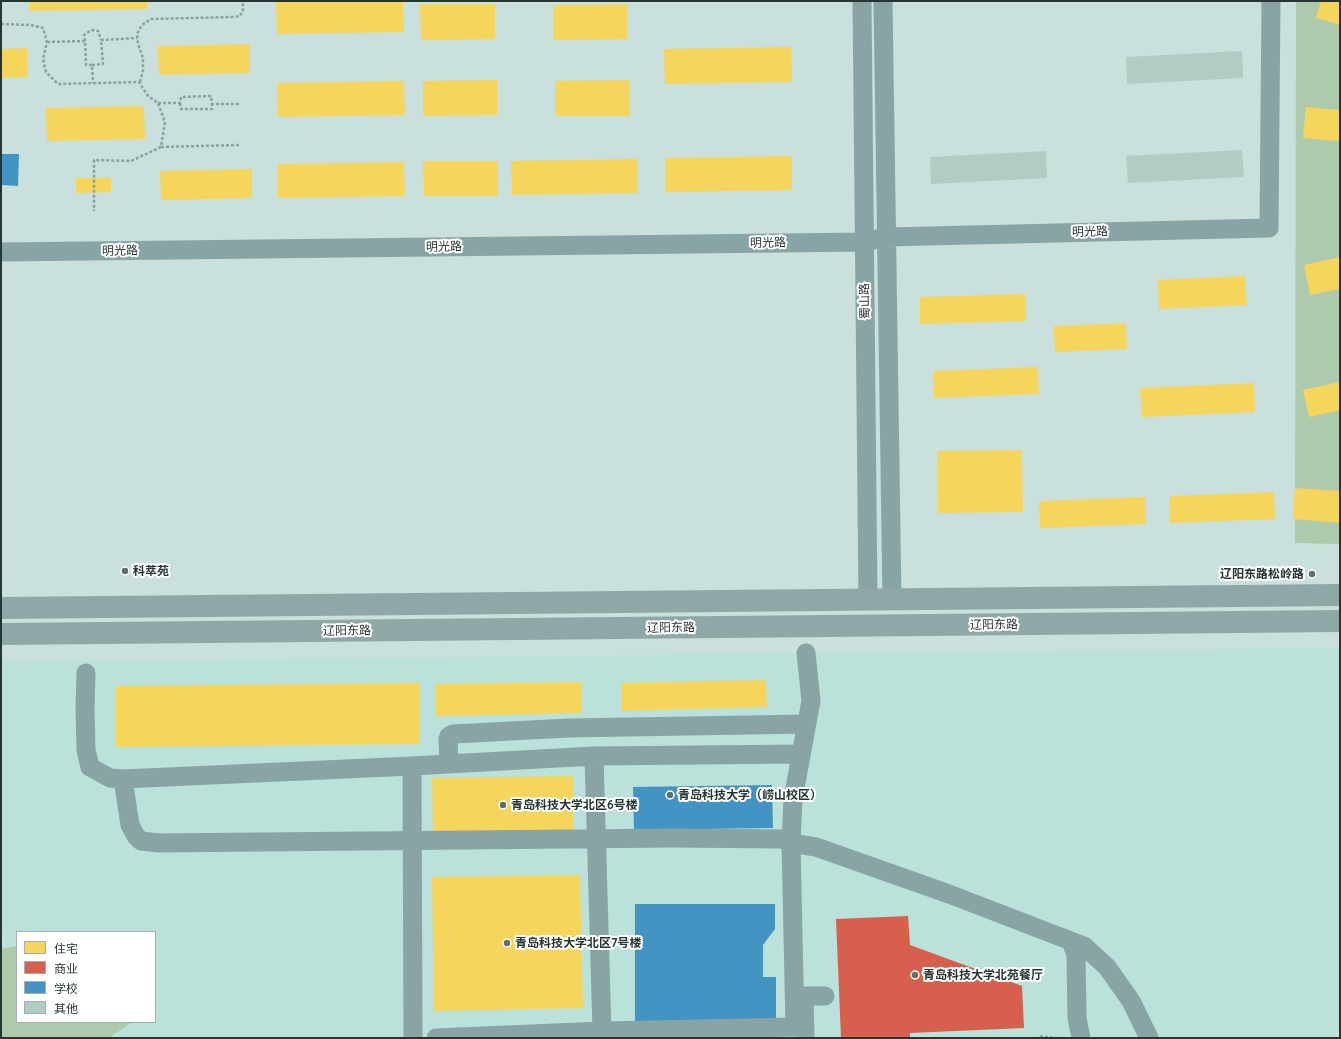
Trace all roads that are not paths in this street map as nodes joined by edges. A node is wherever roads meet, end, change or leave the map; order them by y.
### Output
1 (862, 1) edge
2 (883, 1) edge
3 (1271, 1) edge
4 (865, 237) junction
5 (886, 237) junction
6 (1, 241) edge
7 (1, 252) edge
8 (1340, 595) edge
9 (868, 600) junction
10 (892, 600) junction
11 (1, 608) edge
12 (1340, 621) edge
13 (1, 634) edge
14 (806, 653) dead end
15 (86, 673) dead end
16 (807, 724) junction
17 (802, 754) junction
18 (594, 756) junction
19 (449, 764) junction
20 (412, 766) junction
21 (124, 779) junction
22 (596, 839) junction
23 (412, 841) junction
24 (791, 843) junction
25 (1071, 941) junction
26 (825, 996) dead end
27 (602, 1031) junction
28 (580, 1035) edge
29 (412, 1038) edge
30 (436, 1038) edge
31 (805, 1038) edge
32 (1081, 1038) edge
33 (1149, 1038) edge

1 - 4 street, 蜀山路
2 - 5 street, 蜀山路
3 - 5 street, 明光路
4 - 5 street, 明光路
4 - 6 street, 明光路
4 - 7 street, 明光路
4 - 9 street, 蜀山路
5 - 10 street, 蜀山路
8 - 10 main road
9 - 10 main road
9 - 11 main road
12 - 13 main road, 辽阳东路
14 - 16 street
15 - 21 street
16 - 17 street
16 - 19 street
17 - 18 street
17 - 24 street
18 - 19 street
18 - 22 street
19 - 20 street
20 - 21 street
20 - 23 street
21 - 23 street
22 - 23 street
22 - 24 street
22 - 27 street
23 - 29 street
24 - 25 street
24 - 27 street
25 - 32 street
25 - 33 street
26 - 31 street
27 - 28 street
28 - 30 street

